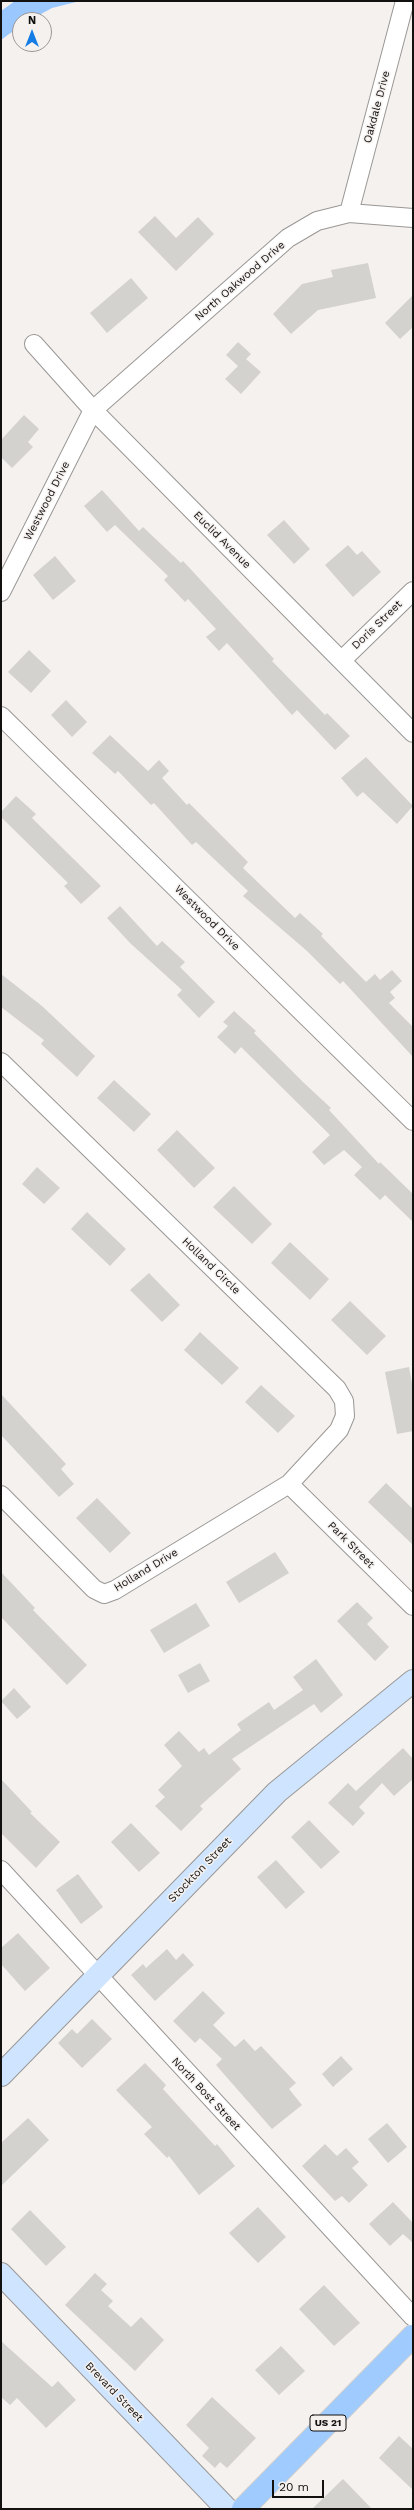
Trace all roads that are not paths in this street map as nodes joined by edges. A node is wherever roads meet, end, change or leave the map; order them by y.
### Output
1 (405, 1) edge
2 (349, 213) junction
3 (413, 218) edge
4 (34, 344) dead end
5 (93, 410) junction
6 (413, 591) edge
7 (1, 592) edge
8 (342, 660) junction
9 (1, 716) edge
10 (413, 733) edge
11 (1, 1062) edge
12 (413, 1121) edge
13 (289, 1484) junction
14 (1, 1495) edge
15 (413, 1606) edge
16 (413, 1681) edge
17 (1, 1870) edge
18 (97, 1976) junction
19 (1, 2075) edge
20 (1, 2274) edge
21 (413, 2317) edge
22 (413, 2336) edge
23 (227, 2509) edge
24 (243, 2509) edge

1 - 2 street, Oakdale Drive
2 - 3 street, North Oakwood Drive
2 - 5 street, North Oakwood Drive
4 - 5 street, Euclid Avenue
5 - 7 street, Westwood Drive
5 - 8 street, Euclid Avenue
6 - 8 street, Doris Street
8 - 10 street, Euclid Avenue
9 - 12 street, Westwood Drive
11 - 13 street, Holland Circle
13 - 14 street, Holland Drive
13 - 15 street, Park Street
16 - 18 street, Stockton Street
17 - 18 street, North Bost Street
18 - 19 street, Stockton Street
18 - 21 street, North Bost Street
20 - 23 street, Brevard Street
22 - 24 main road, US 21

